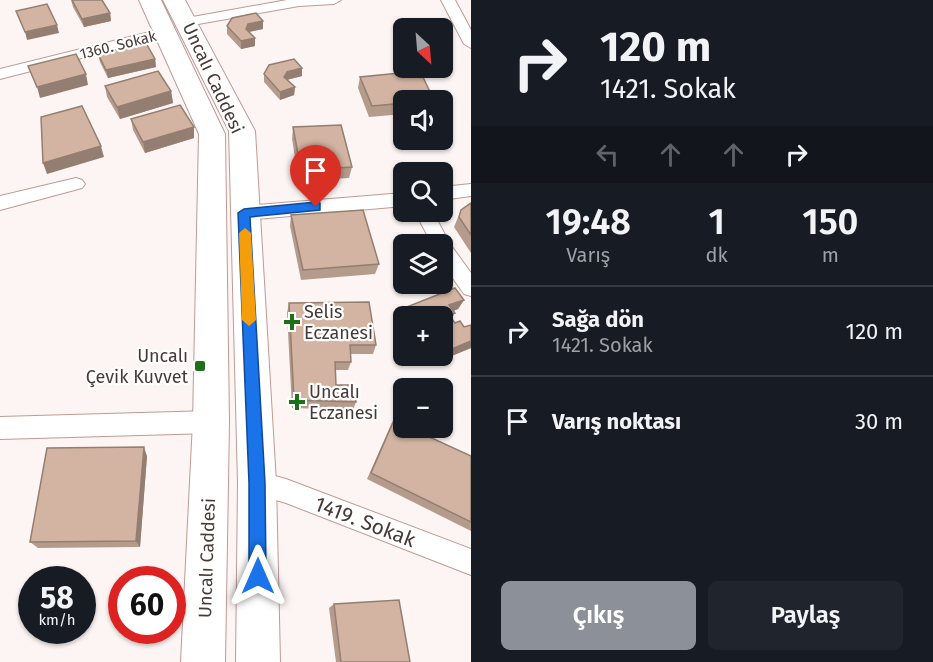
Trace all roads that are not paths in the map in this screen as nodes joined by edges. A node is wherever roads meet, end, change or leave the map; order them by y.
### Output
1 (150, 0) edge
2 (334, 0) edge
3 (448, 0) edge
4 (298, 1) edge
5 (176, 18) edge
6 (471, 44) edge
7 (0, 74) edge
8 (76, 184) dead end
9 (471, 190) edge
10 (453, 192) edge
11 (393, 200) edge
12 (0, 202) edge
13 (244, 213) junction
14 (453, 262) edge
15 (471, 288) edge
16 (211, 422) junction
17 (0, 428) edge
18 (257, 483) junction
19 (471, 562) edge
20 (203, 662) edge
21 (258, 662) edge

1 - 5 main road, Uncalı Caddesi
2 - 4 street, 1360. Sokak
3 - 6 street
4 - 5 street, 1360. Sokak
5 - 7 street, 1360. Sokak
5 - 13 main road, Uncalı Caddesi
5 - 16 main road, Uncalı Caddesi
8 - 12 street
9 - 10 street
11 - 13 street
13 - 18 main road, Uncalı Caddesi
14 - 15 street
16 - 17 street
16 - 20 main road, Uncalı Caddesi
18 - 19 street, 1419. Sokak
18 - 21 main road, Uncalı Caddesi

